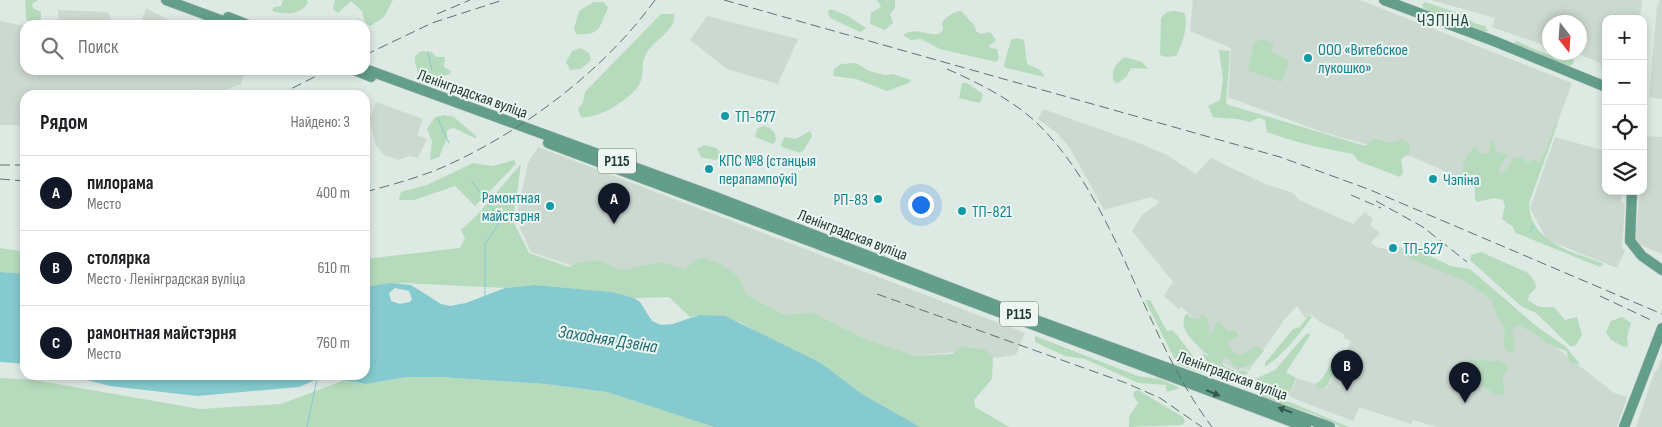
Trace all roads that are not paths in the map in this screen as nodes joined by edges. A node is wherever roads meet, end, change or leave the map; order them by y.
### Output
1 (166, 0) edge
2 (181, 0) edge
3 (1384, 0) edge
4 (220, 20) edge
5 (235, 20) edge
6 (370, 71) edge
7 (367, 75) edge
8 (1602, 85) edge
9 (1632, 195) edge
10 (1662, 270) edge
11 (1662, 328) edge
12 (1306, 427) edge
13 (1330, 427) edge
14 (1624, 427) edge

1 - 4 main road
2 - 5 main road
3 - 8 main road
13 -> 6 main road, Ленінградская вуліца / Р115
7 -> 12 main road, Ленінградская вуліца / Р115
9 - 10 main road
11 - 14 main road

